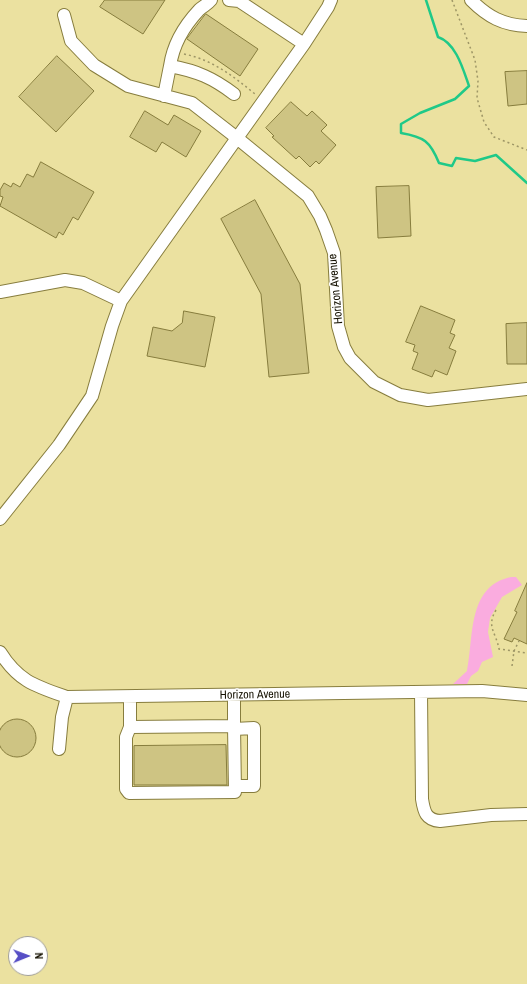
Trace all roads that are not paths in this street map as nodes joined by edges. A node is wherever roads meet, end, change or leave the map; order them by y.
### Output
1 (211, 0) edge
2 (229, 0) edge
3 (331, 0) edge
4 (471, 0) edge
5 (64, 15) dead end
6 (527, 26) edge
7 (304, 44) junction
8 (170, 66) junction
9 (234, 94) dead end
10 (164, 96) junction
11 (236, 138) junction
12 (0, 292) edge
13 (121, 301) junction
14 (527, 389) edge
15 (0, 519) edge
16 (0, 652) edge
17 (421, 692) junction
18 (234, 695) junction
19 (527, 695) edge
20 (67, 697) junction
21 (130, 697) junction
22 (130, 727) junction
23 (234, 728) junction
24 (58, 749) dead end
25 (235, 786) junction
26 (527, 814) edge

1 - 8 street
2 - 7 street
3 - 7 street
4 - 6 street
5 - 10 street, Horizon Avenue
7 - 11 street
8 - 9 street
8 - 10 street
10 - 11 street, Horizon Avenue
11 - 13 street
11 - 14 street, Horizon Avenue
12 - 13 street
13 - 15 street
16 - 20 street, Horizon Avenue
17 - 18 street, Horizon Avenue
17 - 19 street, Horizon Avenue
17 - 26 street
18 - 21 street, Horizon Avenue
18 - 23 street
20 - 21 street, Horizon Avenue
20 - 24 street
21 - 22 street
22 - 23 street
22 - 25 street
23 - 25 street
23 - 25 street

